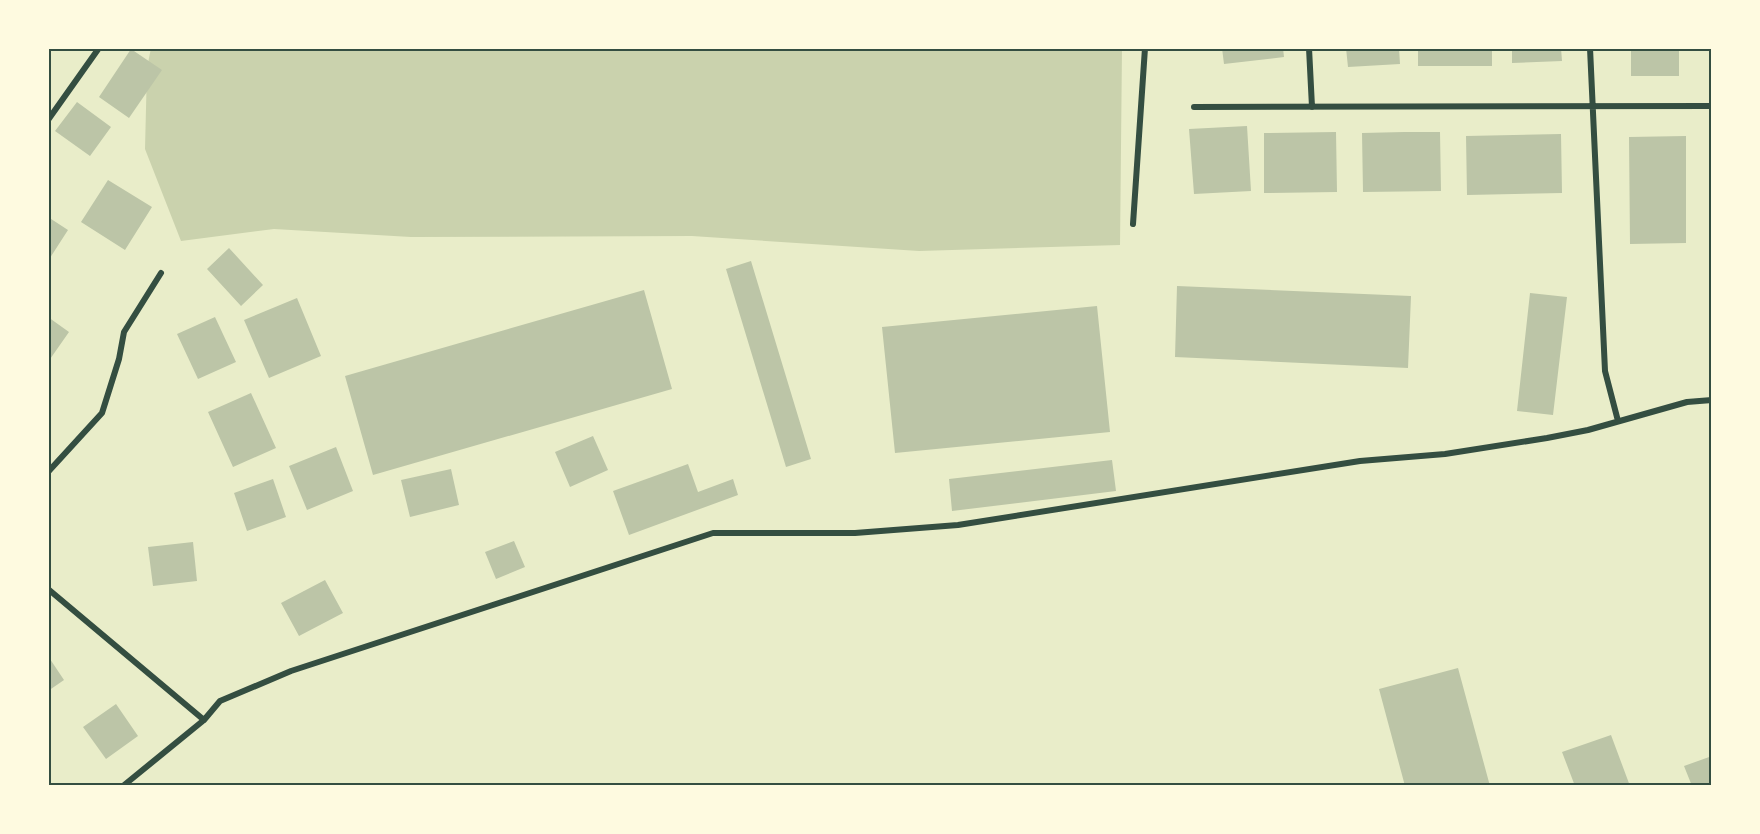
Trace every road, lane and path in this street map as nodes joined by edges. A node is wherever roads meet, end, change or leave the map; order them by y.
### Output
1 (99, 48) edge
2 (1145, 48) edge
3 (1309, 48) edge
4 (1590, 48) edge
5 (1592, 106) junction
6 (1712, 106) edge
7 (1194, 107) dead end
8 (1312, 107) junction
9 (48, 120) edge
10 (1133, 224) dead end
11 (161, 273) dead end
12 (1712, 400) edge
13 (1618, 421) junction
14 (48, 472) edge
15 (48, 590) edge
16 (204, 720) junction
17 (123, 786) edge

1 - 9 street
2 - 10 street
3 - 8 street
4 - 5 street
5 - 6 street
5 - 8 street
5 - 13 street
7 - 8 street
11 - 14 street
12 - 13 street
13 - 16 street
15 - 16 street
16 - 17 street

